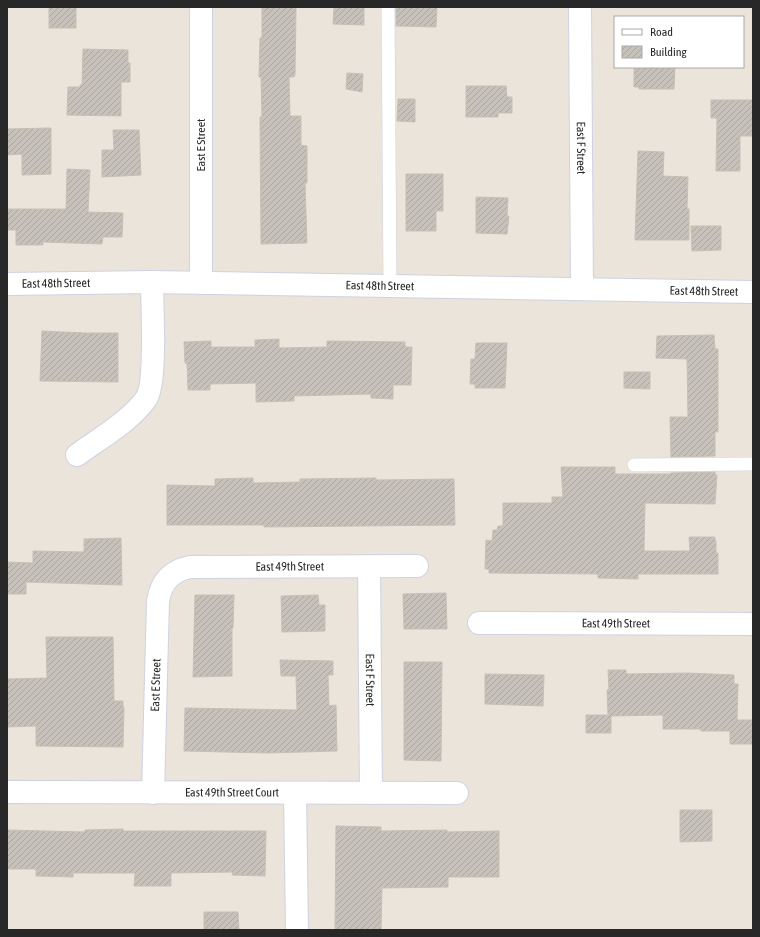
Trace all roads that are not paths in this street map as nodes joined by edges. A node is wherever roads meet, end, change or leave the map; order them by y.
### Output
1 (202, 7) edge
2 (388, 7) edge
3 (580, 7) edge
4 (152, 282) junction
5 (202, 283) junction
6 (7, 284) edge
7 (390, 286) junction
8 (582, 289) junction
9 (753, 292) edge
10 (77, 455) dead end
11 (753, 464) edge
12 (634, 465) dead end
13 (418, 566) dead end
14 (369, 567) junction
15 (166, 580) joint
16 (479, 623) dead end
17 (753, 624) edge
18 (7, 792) edge
19 (153, 793) junction
20 (295, 793) junction
21 (371, 793) junction
22 (457, 793) dead end
23 (297, 930) edge

1 - 5 street, East E Street
2 - 7 lane
3 - 8 street, East F Street
4 - 5 street, East 48th Street
4 - 6 street, East 48th Street
4 - 10 street
5 - 7 street, East 48th Street
7 - 8 street, East 48th Street
8 - 9 street, East 48th Street
11 - 12 lane
13 - 14 street, East 49th Street
14 - 15 street, East 49th Street
14 - 21 street, East F Street
15 - 19 street, East E Street
16 - 17 street, East 49th Street
18 - 19 street, East 49th Street Court
19 - 20 street, East 49th Street Court
20 - 21 street, East 49th Street Court
20 - 23 street
21 - 22 street, East 49th Street Court

